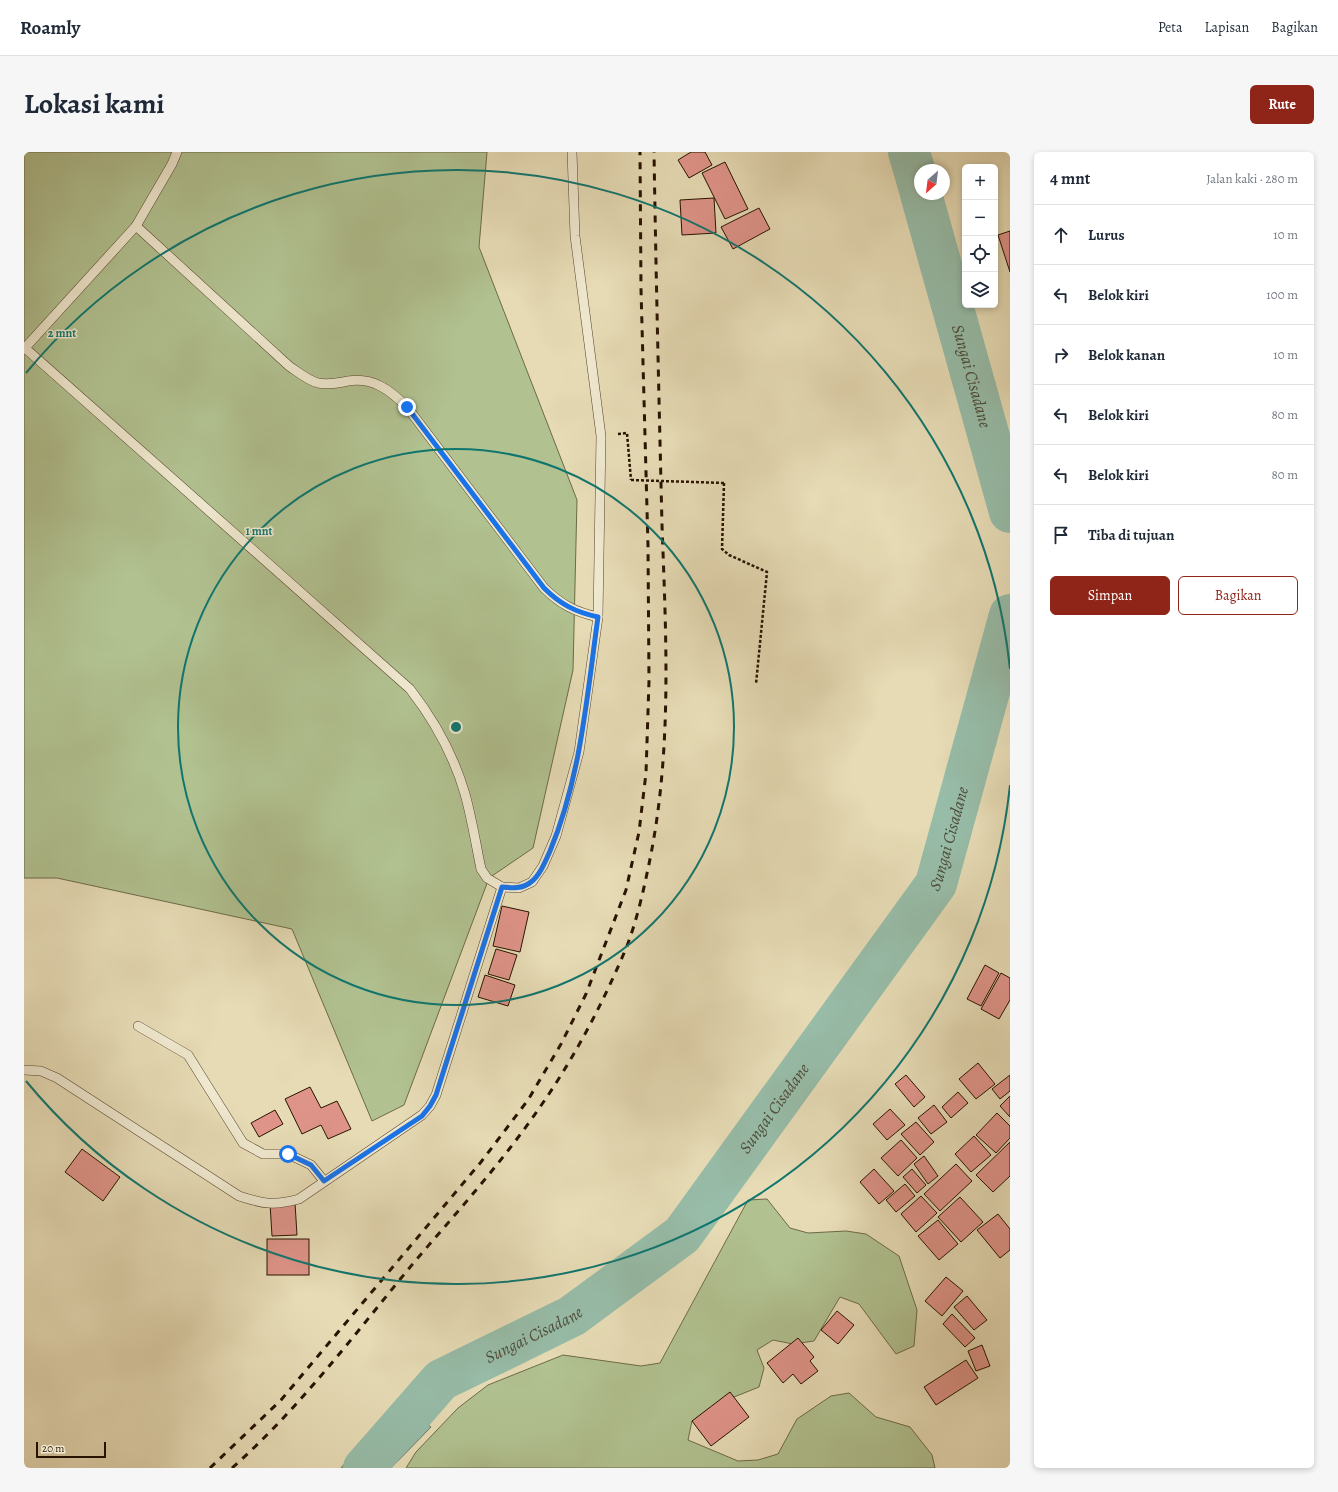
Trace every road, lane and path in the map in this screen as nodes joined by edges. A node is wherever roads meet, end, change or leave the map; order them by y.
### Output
1 (177, 152) edge
2 (572, 152) edge
3 (136, 226) junction
4 (25, 348) edge
5 (601, 436) junction
6 (598, 617) junction
7 (756, 684) dead end
8 (502, 887) junction
9 (138, 1026) dead end
10 (24, 1070) edge
11 (324, 1181) junction

1 - 3 lane
2 - 5 lane
3 - 4 lane
3 - 6 lane
4 - 8 lane
5 - 6 lane
5 - 7 path, bridge
6 - 8 lane
8 - 11 lane
9 - 11 lane
10 - 11 lane

